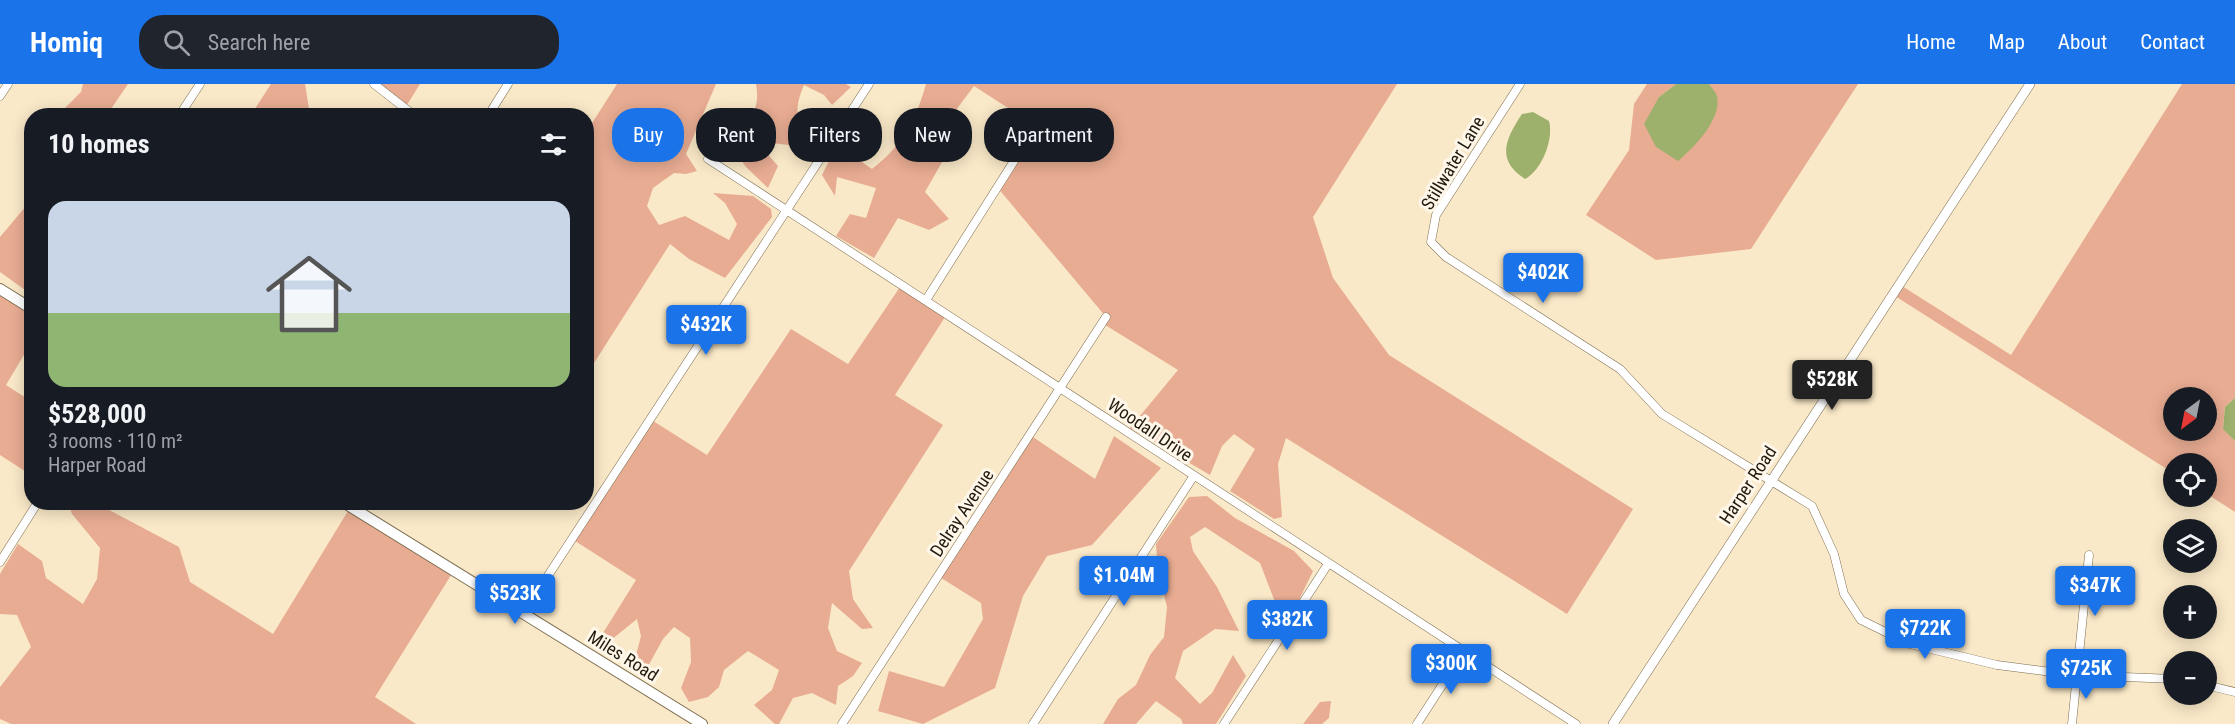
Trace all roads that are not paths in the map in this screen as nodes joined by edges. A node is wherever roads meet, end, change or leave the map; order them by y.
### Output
1 (8, 84) edge
2 (200, 84) edge
3 (375, 84) edge
4 (508, 84) edge
5 (869, 84) edge
6 (1520, 84) edge
7 (2030, 84) edge
8 (0, 96) edge
9 (184, 108) edge
10 (405, 108) edge
11 (493, 108) edge
12 (713, 162) edge
13 (1013, 162) edge
14 (786, 210) junction
15 (0, 289) edge
16 (926, 300) junction
17 (24, 304) edge
18 (1106, 317) dead end
19 (1060, 388) junction
20 (1194, 477) junction
21 (1770, 482) junction
22 (594, 505) edge
23 (33, 510) edge
24 (356, 510) edge
25 (591, 510) edge
26 (2089, 555) dead end
27 (0, 562) edge
28 (1328, 564) junction
29 (523, 614) junction
30 (1463, 652) junction
31 (2075, 675) junction
32 (2163, 679) edge
33 (2217, 688) edge
34 (2235, 692) edge
35 (702, 724) edge
36 (842, 724) edge
37 (1033, 724) edge
38 (1224, 724) edge
39 (1417, 724) edge
40 (1576, 724) edge
41 (1613, 724) edge
42 (2072, 724) edge

1 - 8 street
2 - 9 street
3 - 10 street
4 - 11 street
5 - 14 street
6 - 21 street, Stillwater Lane
7 - 21 street, Harper Road
12 - 14 street, Woodall Drive
13 - 16 street
14 - 16 street, Woodall Drive
14 - 22 street
15 - 17 main road
16 - 19 street, Woodall Drive
18 - 19 street, Delray Avenue
19 - 20 street, Woodall Drive
19 - 36 street, Delray Avenue
20 - 28 street, Woodall Drive
20 - 37 street
21 - 31 street
21 - 41 street, Harper Road
23 - 27 street
24 - 29 main road, Miles Road
25 - 29 street
26 - 31 street
28 - 30 street, Woodall Drive
28 - 38 street
29 - 35 main road, Miles Road
30 - 39 street
30 - 40 street, Woodall Drive
31 - 32 street
31 - 42 street
33 - 34 street

